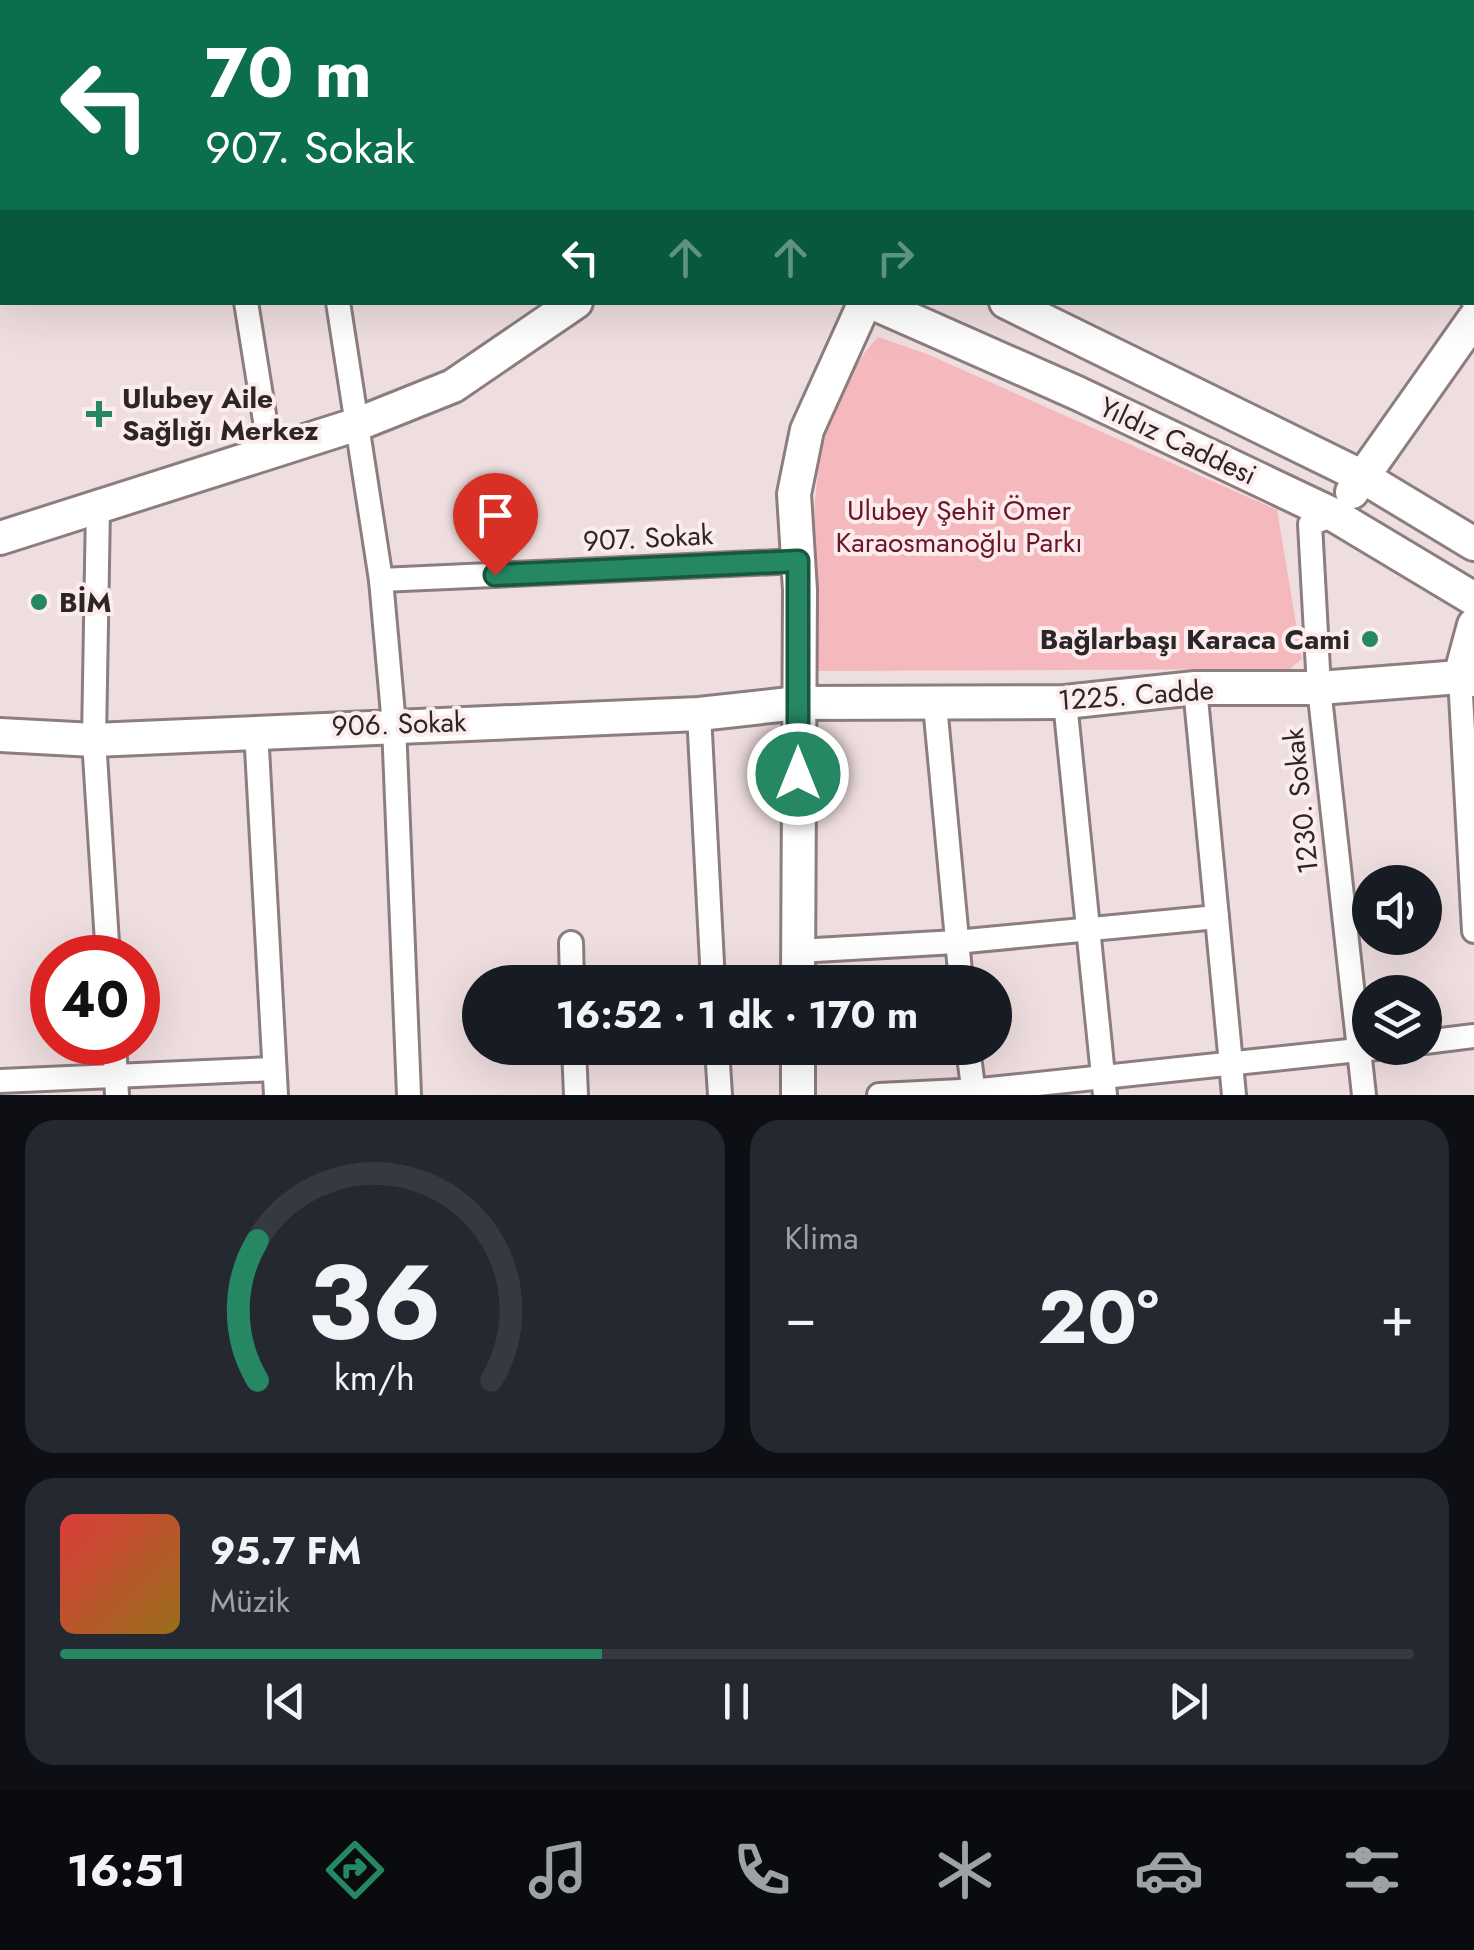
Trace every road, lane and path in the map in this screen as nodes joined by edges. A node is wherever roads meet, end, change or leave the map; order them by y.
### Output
1 (246, 305) edge
2 (338, 305) edge
3 (546, 305) edge
4 (572, 305) edge
5 (867, 305) edge
6 (875, 305) edge
7 (1012, 305) edge
8 (1474, 318) edge
9 (532, 333) junction
10 (358, 424) junction
11 (270, 452) junction
12 (1363, 477) junction
13 (98, 507) junction
14 (1334, 515) junction
15 (1473, 534) edge
16 (0, 538) edge
17 (798, 561) junction
18 (381, 580) junction
19 (1474, 598) edge
20 (1474, 625) edge
21 (1467, 679) edge
22 (1195, 688) junction
23 (1319, 688) junction
24 (1065, 702) junction
25 (798, 703) junction
26 (935, 704) junction
27 (699, 714) junction
28 (394, 725) junction
29 (256, 730) junction
30 (0, 735) edge
31 (94, 740) junction
32 (1218, 917) junction
33 (1088, 930) junction
34 (1474, 931) edge
35 (107, 935) edge
36 (956, 942) junction
37 (570, 943) dead end
38 (571, 965) edge
39 (713, 965) edge
40 (798, 965) edge
41 (811, 965) edge
42 (959, 965) edge
43 (1357, 975) edge
44 (1474, 1036) edge
45 (1442, 1040) edge
46 (1352, 1051) edge
47 (1230, 1064) junction
48 (575, 1065) edge
49 (718, 1065) edge
50 (798, 1065) edge
51 (970, 1065) edge
52 (1366, 1065) edge
53 (274, 1068) junction
54 (0, 1081) edge
55 (116, 1085) edge
56 (1104, 1086) edge
57 (974, 1093) edge
58 (276, 1095) edge
59 (410, 1095) edge
60 (576, 1095) edge
61 (720, 1095) edge
62 (798, 1095) edge
63 (879, 1095) edge
64 (1234, 1095) edge
65 (1364, 1095) edge

1 - 11 street
2 - 10 street
3 - 9 street
4 - 9 street
5 - 17 street
6 - 14 street, Yıldız Caddesi
7 - 12 street, Yıldız Caddesi
8 - 12 street
9 - 10 street
10 - 11 street
10 - 18 street
11 - 13 street
12 - 14 street
12 - 15 street, Yıldız Caddesi
13 - 16 street
13 - 31 street
14 - 19 street, Yıldız Caddesi
14 - 23 street, 1230. Sokak
17 - 18 street, 907. Sokak
17 - 25 street
18 - 28 street
20 - 21 street
21 - 23 street, 1225. Cadde
21 - 34 street
22 - 23 street, 1225. Cadde
22 - 24 street, 1225. Cadde
22 - 32 street
23 - 43 street, 1230. Sokak
24 - 26 street, 1225. Cadde
24 - 33 street
25 - 26 street, 1225. Cadde
25 - 27 street, 906. Sokak
25 - 40 street
26 - 36 street
27 - 28 street, 906. Sokak
27 - 39 street
28 - 29 street, 906. Sokak
28 - 59 street
29 - 31 street, 906. Sokak
29 - 53 street
30 - 31 street, 906. Sokak
31 - 35 street
32 - 33 street
32 - 47 street
33 - 36 street
33 - 56 street
36 - 41 street
36 - 42 street
37 - 38 street
44 - 45 street
46 - 47 street
47 - 56 street
47 - 64 street
48 - 60 street
49 - 61 street
50 - 62 street
51 - 57 street
52 - 65 street, 1230. Sokak
53 - 55 street
53 - 58 street
54 - 55 street
56 - 57 street
57 - 63 street

